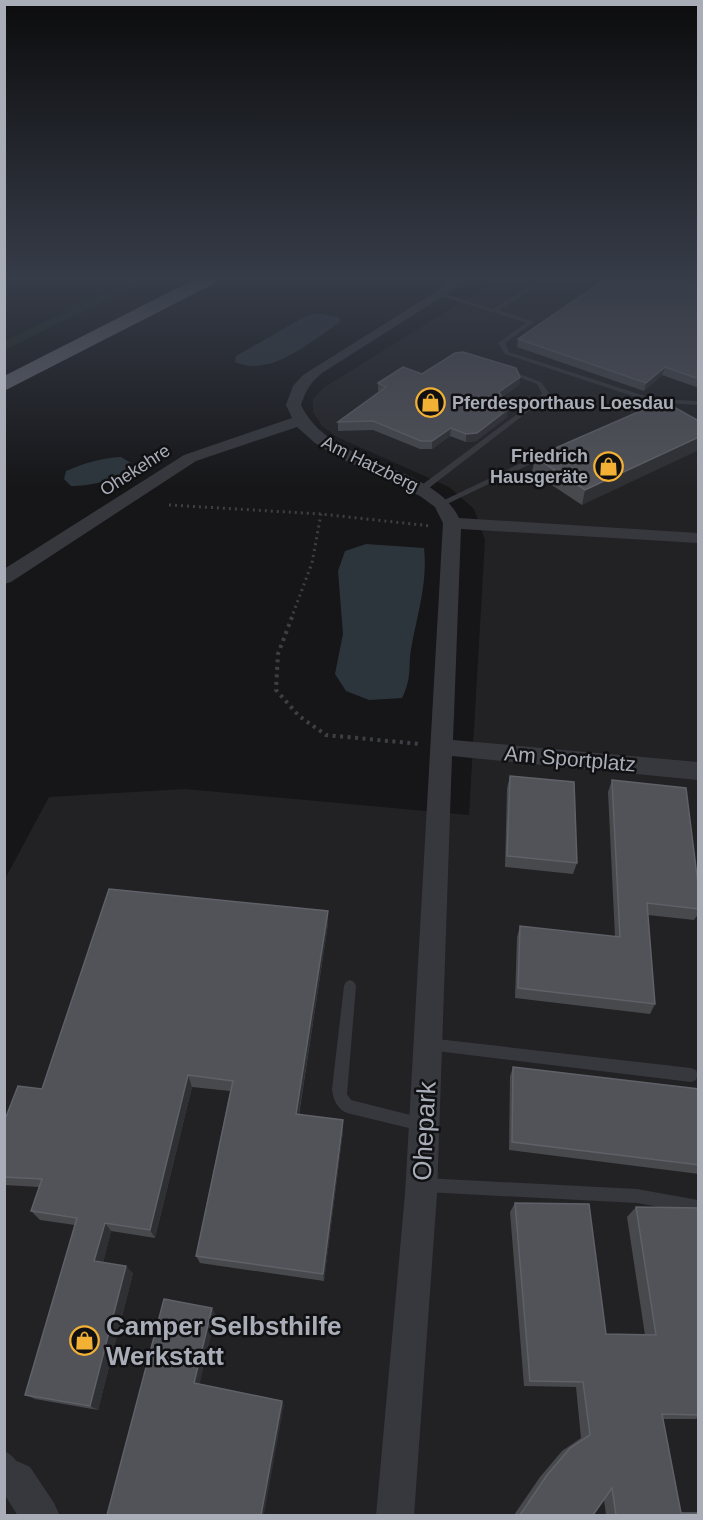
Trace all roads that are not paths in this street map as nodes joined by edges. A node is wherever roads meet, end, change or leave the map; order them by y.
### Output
1 (36, 348) edge
2 (74, 348) edge
3 (352, 348) edge
4 (504, 348) edge
5 (4, 364) edge
6 (503, 369) edge
7 (4, 384) edge
8 (699, 403) edge
9 (299, 421) junction
10 (552, 452) edge
11 (422, 489) junction
12 (442, 503) junction
13 (452, 523) junction
14 (699, 538) edge
15 (4, 578) edge
16 (442, 747) junction
17 (699, 771) edge
18 (350, 986) dead end
19 (428, 1044) junction
20 (691, 1075) dead end
21 (424, 1124) junction
22 (421, 1185) junction
23 (699, 1207) edge
24 (11, 1469) edge
25 (41, 1515) edge
26 (395, 1515) edge

1 - 5 highway
2 - 7 highway
3 - 9 street, Am Hatzberg
4 - 8 lane
6 - 11 lane
9 - 11 street, Am Hatzberg
9 - 15 street, Ohekehre
10 - 12 lane
11 - 12 street, Am Hatzberg
12 - 13 street, Am Hatzberg
13 - 14 street
13 - 16 street, Am Hatzberg
16 - 17 street, Am Sportplatz
16 - 19 street, Ohepark
18 - 21 lane
19 - 20 lane
19 - 21 street, Ohepark
21 - 22 street, Ohepark
22 - 23 lane
22 - 26 street, Ohepark
24 - 25 street

